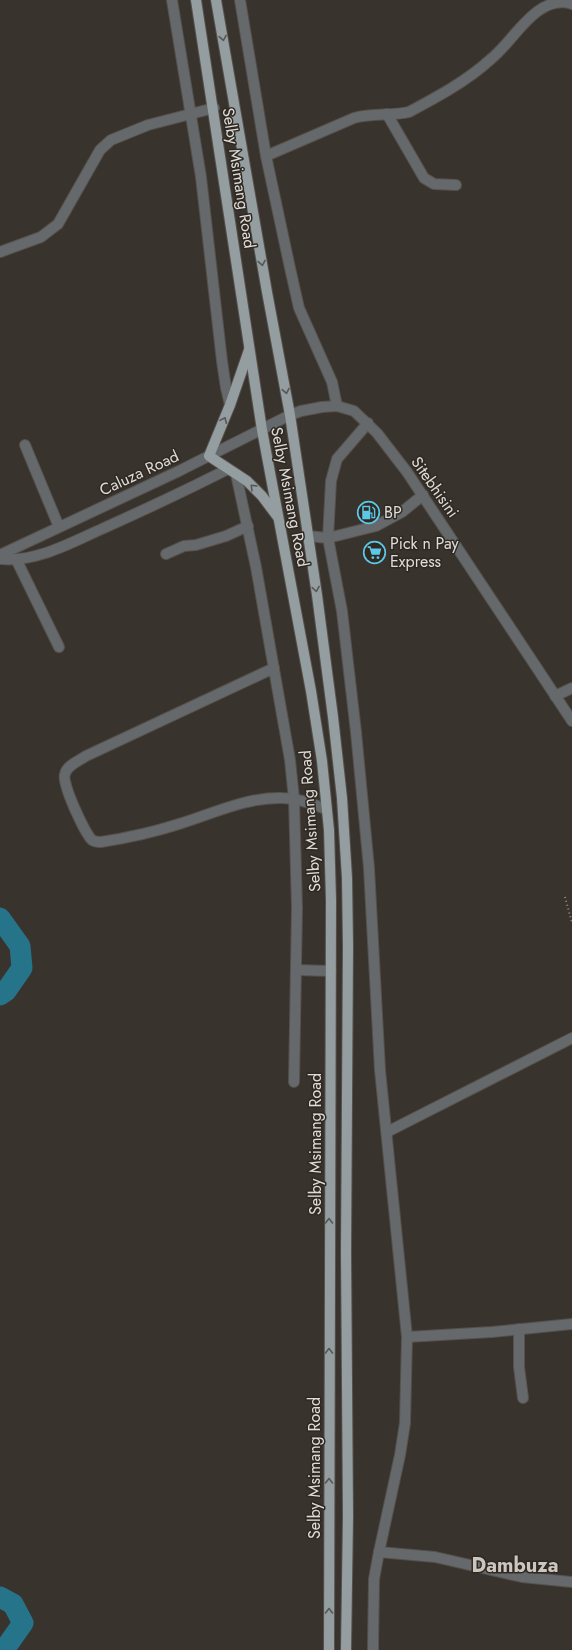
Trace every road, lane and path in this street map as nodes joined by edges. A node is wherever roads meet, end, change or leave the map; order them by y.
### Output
1 (172, 0) edge
2 (196, 0) edge
3 (216, 0) edge
4 (240, 0) edge
5 (557, 1) edge
6 (572, 4) edge
7 (214, 108) junction
8 (387, 114) junction
9 (191, 115) junction
10 (266, 156) junction
11 (456, 185) dead end
12 (0, 252) edge
13 (250, 349) junction
14 (230, 405) junction
15 (337, 406) junction
16 (290, 415) junction
17 (368, 423) junction
18 (262, 430) junction
19 (25, 445) dead end
20 (209, 456) junction
21 (232, 472) junction
22 (423, 495) junction
23 (278, 517) junction
24 (248, 526) junction
25 (59, 527) junction
26 (308, 536) junction
27 (328, 538) junction
28 (166, 554) dead end
29 (0, 555) edge
30 (0, 559) edge
31 (16, 560) junction
32 (59, 647) dead end
33 (274, 668) junction
34 (572, 688) edge
35 (556, 696) junction
36 (572, 721) edge
37 (294, 799) junction
38 (326, 809) junction
39 (565, 897) dead end
40 (572, 923) edge
41 (297, 970) junction
42 (331, 971) junction
43 (572, 1038) edge
44 (294, 1082) dead end
45 (387, 1132) junction
46 (572, 1324) edge
47 (519, 1329) junction
48 (406, 1337) junction
49 (523, 1398) dead end
50 (379, 1552) junction
51 (572, 1582) edge
52 (329, 1650) edge
53 (346, 1650) edge
54 (373, 1650) edge

1 - 9 street
2 - 7 main road, Selby Msimang Road
3 -> 16 main road, Selby Msimang Road
4 - 10 street
5 - 6 street
5 - 8 street
7 - 9 street
7 - 13 main road, Selby Msimang Road
8 - 10 street
8 - 11 street
9 - 12 street
9 - 14 street
10 - 15 street
13 - 14 main road
13 - 18 main road, Selby Msimang Road
20 -> 14 main road
15 - 16 street, Sitebhisini
15 - 17 street, Sitebhisini
16 - 18 street, Caluza Road
16 - 26 main road, Selby Msimang Road
17 - 22 street, Sitebhisini
17 - 27 street
18 - 20 street, Caluza Road
18 - 23 main road, Selby Msimang Road
19 - 25 street
20 - 21 main road
20 - 25 street, Caluza Road
23 -> 21 main road
21 - 24 street
21 - 31 street
22 - 27 street
22 - 35 street, Sitebhisini
23 - 38 main road, Selby Msimang Road
24 - 28 street
24 - 33 street
25 - 29 street, Caluza Road
26 - 27 street
26 -> 53 main road, Selby Msimang Road
27 - 45 street
30 - 31 street
31 - 32 street
33 - 37 street
33 - 37 street
34 - 35 street
35 - 36 street, Sitebhisini
37 - 38 street
37 - 41 street
38 - 42 main road, Selby Msimang Road
39 - 40 path
41 - 42 street
41 - 44 street
52 -> 42 main road, Selby Msimang Road
43 - 45 street
45 - 48 street
46 - 47 street
47 - 48 street
47 - 49 street
48 - 50 street
50 - 51 street
50 - 54 street

